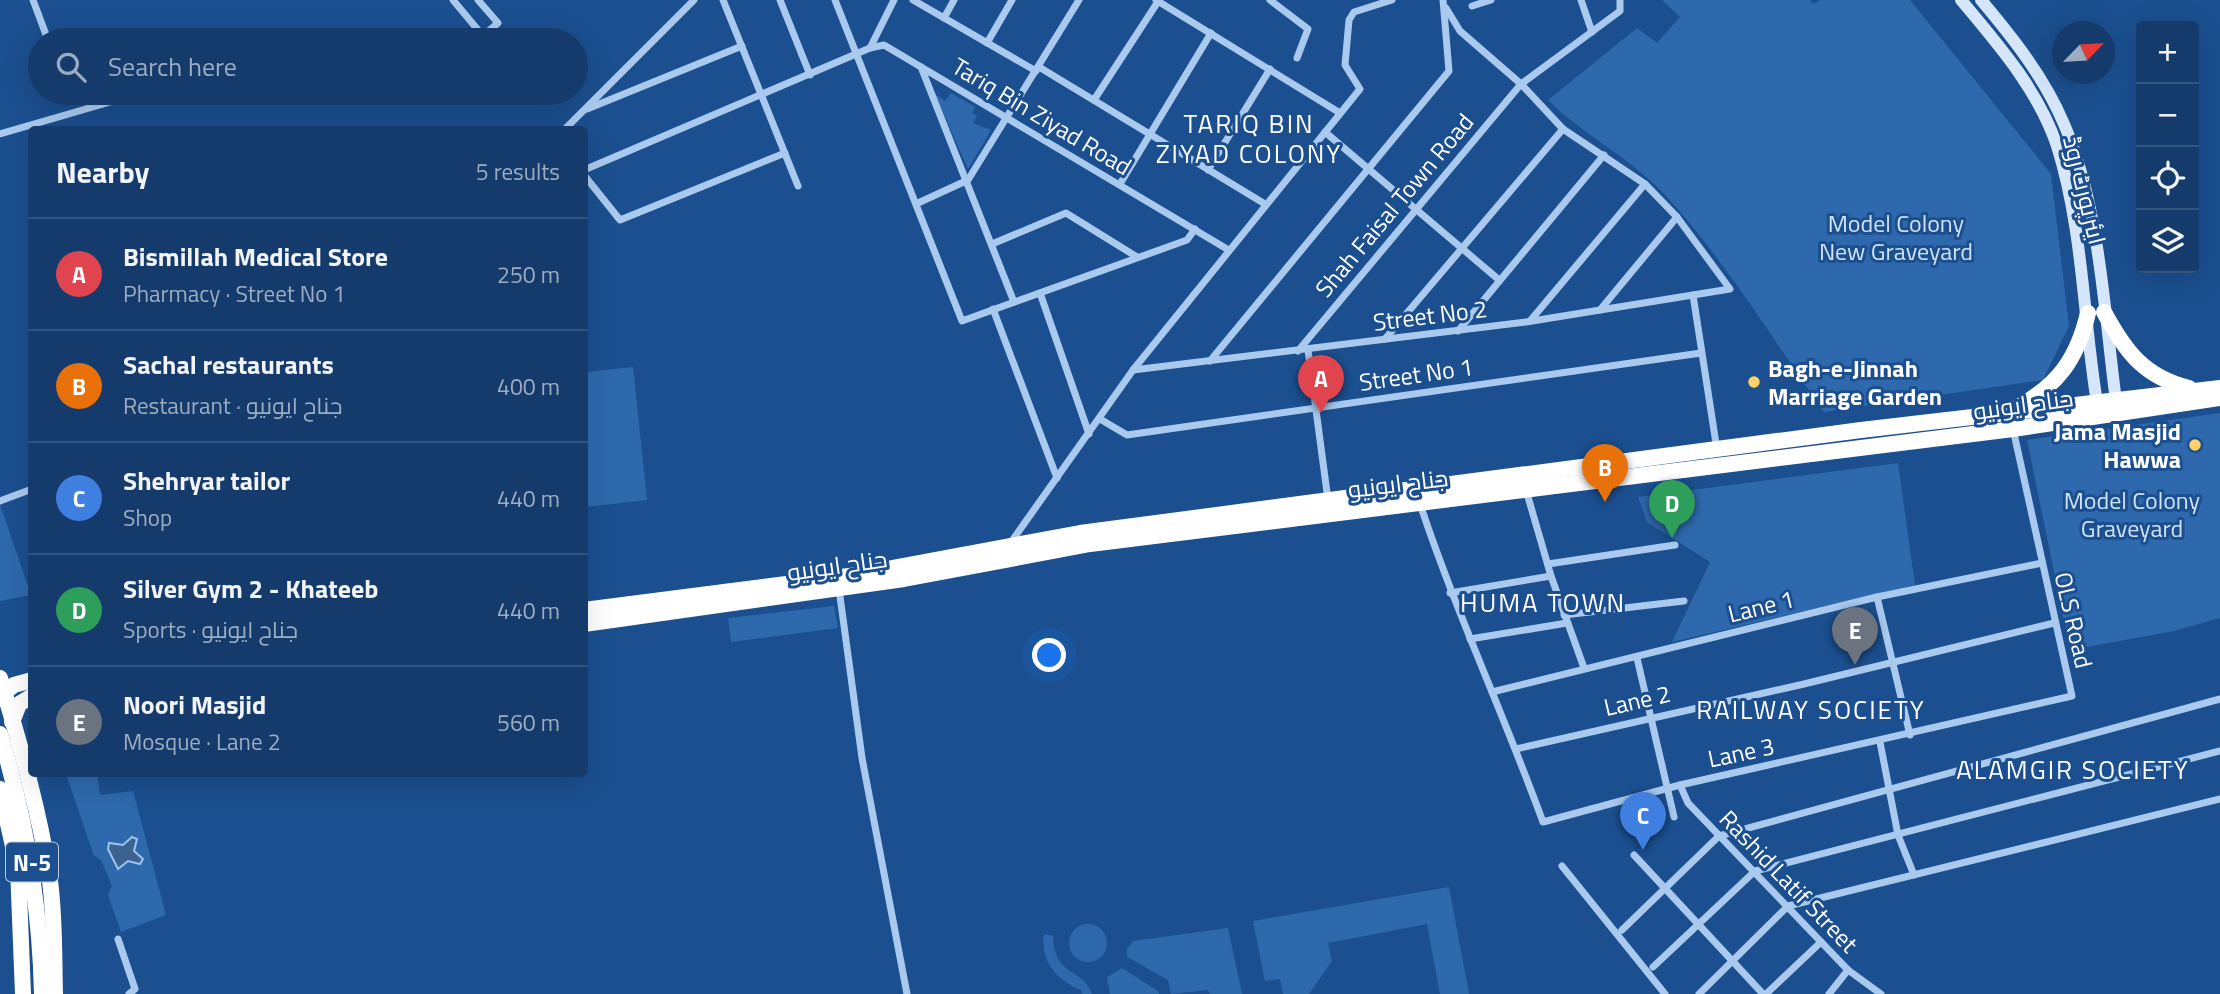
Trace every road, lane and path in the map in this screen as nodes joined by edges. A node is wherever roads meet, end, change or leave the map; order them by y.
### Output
1 (33, 0) edge
2 (453, 0) edge
3 (478, 0) edge
4 (694, 0) edge
5 (723, 0) edge
6 (780, 0) edge
7 (835, 0) edge
8 (913, 0) edge
9 (954, 0) edge
10 (1012, 0) edge
11 (1079, 0) edge
12 (1157, 0) edge
13 (1270, 0) edge
14 (1392, 0) edge
15 (1491, 0) edge
16 (1581, 0) edge
17 (1620, 0) edge
18 (1961, 0) edge
19 (1981, 0) edge
20 (893, 1) edge
21 (1444, 4) edge
22 (1472, 6) dead end
23 (944, 18) junction
24 (44, 28) edge
25 (476, 28) edge
26 (492, 28) edge
27 (1211, 33) junction
28 (1592, 33) junction
29 (987, 43) junction
30 (742, 46) junction
31 (870, 48) junction
32 (858, 55) junction
33 (1297, 58) dead end
34 (920, 66) junction
35 (1037, 69) junction
36 (1270, 69) junction
37 (810, 75) junction
38 (1521, 84) junction
39 (762, 96) junction
40 (1094, 100) junction
41 (100, 105) edge
42 (583, 111) junction
43 (1340, 113) junction
44 (1008, 117) junction
45 (568, 126) edge
46 (1563, 129) junction
47 (1325, 132) junction
48 (0, 134) edge
49 (1150, 134) junction
50 (785, 153) junction
51 (1604, 155) junction
52 (1208, 170) junction
53 (1370, 170) junction
54 (588, 171) edge
55 (588, 178) edge
56 (968, 180) junction
57 (1120, 184) junction
58 (1645, 184) junction
59 (798, 186) dead end
60 (918, 202) junction
61 (1265, 204) junction
62 (1415, 208) junction
63 (1677, 217) junction
64 (1195, 229) junction
65 (992, 244) junction
66 (1461, 248) junction
67 (1227, 249) junction
68 (1137, 257) junction
69 (1498, 279) junction
70 (1040, 293) junction
71 (1693, 295) junction
72 (1014, 302) junction
73 (993, 309) junction
74 (1600, 310) junction
75 (2096, 312) junction
76 (1530, 321) junction
77 (1458, 331) junction
78 (1385, 340) junction
79 (1308, 350) junction
80 (1298, 351) junction
81 (1700, 353) junction
82 (1210, 362) junction
83 (1133, 370) junction
84 (2220, 388) edge
85 (2199, 390) junction
86 (2220, 398) edge
87 (2116, 401) junction
88 (1315, 407) junction
89 (2098, 410) junction
90 (1100, 419) junction
91 (2010, 421) junction
92 (1089, 434) junction
93 (1717, 451) junction
94 (1057, 478) junction
95 (1526, 489) junction
96 (28, 490) edge
97 (0, 500) edge
98 (1328, 500) junction
99 (1420, 504) junction
100 (1009, 545) junction
101 (1675, 545) dead end
102 (2042, 563) junction
103 (1548, 564) junction
104 (1551, 576) junction
105 (839, 588) junction
106 (1450, 593) junction
107 (1877, 597) junction
108 (1684, 601) dead end
109 (588, 609) edge
110 (1564, 614) junction
111 (588, 623) edge
112 (1567, 623) junction
113 (2054, 623) junction
114 (1470, 639) junction
115 (1637, 658) junction
116 (1890, 662) junction
117 (1584, 668) junction
118 (28, 681) edge
119 (1, 688) edge
120 (1492, 692) junction
121 (2073, 696) joint
122 (28, 698) edge
123 (2220, 699) edge
124 (1649, 717) junction
125 (12, 722) junction
126 (0, 734) edge
127 (1910, 735) junction
128 (1880, 742) junction
129 (1516, 749) junction
130 (2220, 751) edge
131 (1680, 785) junction
132 (1889, 788) junction
133 (0, 789) edge
134 (1666, 791) junction
135 (2220, 799) edge
136 (1674, 817) dead end
137 (1898, 835) junction
138 (1719, 836) junction
139 (1634, 855) dead end
140 (1562, 866) dead end
141 (1755, 871) junction
142 (1914, 875) junction
143 (1666, 888) junction
144 (1788, 906) junction
145 (1700, 925) junction
146 (1622, 930) dead end
147 (22, 937) junction
148 (118, 939) dead end
149 (55, 941) junction
150 (1821, 942) junction
151 (1732, 960) junction
152 (1653, 967) dead end
153 (1848, 970) junction
154 (1877, 993) edge
155 (23, 994) edge
156 (42, 994) edge
157 (55, 994) edge
158 (129, 994) edge
159 (907, 994) edge
160 (1665, 994) edge
161 (1699, 994) edge
162 (1765, 994) edge
163 (1829, 994) edge

1 - 24 street
2 - 25 street
3 - 26 street
4 - 42 street
5 - 30 street
6 - 37 street
7 - 32 street
8 - 23 street
9 - 23 street
10 - 29 street
11 - 35 street
12 - 27 street
12 - 40 street
13 - 33 street
14 - 43 street
15 - 22 street
16 - 28 street
17 - 28 street, Shah Faisal Town Road
18 - 75 main road, ایئرپورٹ روڈ
19 - 75 main road, ایئرپورٹ روڈ
20 - 31 street
21 - 38 street
21 - 53 street
23 - 29 street
27 - 36 street
27 - 49 street
28 - 38 street, Shah Faisal Town Road
29 - 35 street
30 - 39 street
30 - 42 street
31 - 32 street
31 - 34 street, Tariq Bin Ziyad Road
32 - 37 street
32 - 60 street
34 - 44 street, Tariq Bin Ziyad Road
34 - 56 street
35 - 40 street
35 - 44 street
36 - 43 street
36 - 52 street
37 - 39 street
38 - 46 street
38 - 62 street, Shah Faisal Town Road
39 - 50 street
39 - 54 street
40 - 49 street
41 - 48 street
42 - 45 street
43 - 47 street
44 - 56 street
44 - 57 street, Tariq Bin Ziyad Road
46 - 51 street
46 - 66 street
47 - 53 street
47 - 61 street
49 - 52 street
49 - 57 street
50 - 55 street
50 - 59 street
51 - 58 street
51 - 69 street
52 - 61 street
53 - 62 street
53 - 82 street
56 - 60 street
56 - 65 street
57 - 64 street, Tariq Bin Ziyad Road
58 - 63 street
58 - 76 street
60 - 73 street
61 - 67 street
62 - 66 street
62 - 80 street, Shah Faisal Town Road
63 - 71 street, Street No 2
63 - 74 street
64 - 67 street, Tariq Bin Ziyad Road
64 - 68 street
65 - 68 street
65 - 72 street
66 - 69 street
66 - 78 street
67 - 83 street
68 - 70 street
69 - 77 street
70 - 72 street
70 - 92 street
71 - 74 street, Street No 2
71 - 81 street
72 - 73 street
73 - 94 street
74 - 76 street, Street No 2
75 - 85 highway
75 - 87 main road, ایئرپورٹ روڈ
75 - 89 main road, ایئرپورٹ روڈ
75 - 91 highway
76 - 77 street, Street No 2
77 - 78 street, Street No 2
78 - 79 street, Street No 2
79 - 80 street, Street No 2
79 - 88 street
80 - 82 street, Street No 2
81 - 88 street, Street No 1
81 - 93 street
82 - 83 street, Street No 2
83 - 90 street
84 - 85 highway, جناح ایونیو
85 - 87 highway, جناح ایونیو
86 - 89 highway, جناح ایونیو
87 - 89 highway, جناح ایونیو
88 - 90 street, Street No 1
88 - 98 street
89 - 91 highway, جناح ایونیو
90 - 92 street
91 - 93 highway, جناح ایونیو
91 - 95 highway, جناح ایونیو
91 - 102 street, OLS Road
92 - 94 street
93 - 98 highway, جناح ایونیو
94 - 100 street
95 - 99 highway, جناح ایونیو
95 - 103 street
96 - 97 street
98 - 100 highway, جناح ایونیو
99 - 105 highway, جناح ایونیو
99 - 106 street
100 - 109 highway, جناح ایونیو
101 - 103 street
102 - 107 street, Lane 1
102 - 113 street, OLS Road
103 - 104 street
104 - 106 street
104 - 110 street
105 - 111 highway, جناح ایونیو
105 - 159 street
106 - 114 street
107 - 115 street, Lane 1
107 - 116 street
108 - 110 street
110 - 112 street
112 - 114 street
112 - 117 street
113 - 116 street, Lane 2
113 - 121 street, OLS Road
114 - 120 street
115 - 117 street, Lane 1
115 - 124 street
116 - 124 street, Lane 2
116 - 127 street
117 - 120 street, Lane 1
118 - 119 highway
119 - 125 highway
120 - 129 street
121 - 127 street, Lane 3
122 - 125 highway
123 - 132 street
124 - 129 street, Lane 2
124 - 134 street
125 - 149 highway
126 - 156 highway, N-5, bridge
127 - 128 street, Lane 3
128 - 131 street, Lane 3
128 - 132 street
129 - 134 street, Lane 3
130 - 137 street
131 - 134 street, Lane 3
131 - 138 street, Rashid Latif Street
132 - 137 street
132 - 138 street
133 - 147 highway, N-5
134 - 136 street
135 - 142 street
137 - 141 street
137 - 142 street
138 - 141 street, Rashid Latif Street
138 - 143 street
139 - 143 street
140 - 160 street
141 - 144 street, Rashid Latif Street
141 - 145 street
142 - 144 street
143 - 145 street
143 - 146 street
144 - 150 street, Rashid Latif Street
144 - 151 street
145 - 151 street
145 - 152 street
147 - 149 highway
147 - 155 highway, N-5
148 - 158 street
149 - 157 highway
150 - 153 street, Rashid Latif Street
150 - 162 street
151 - 161 street
151 - 162 street
153 - 154 street, Rashid Latif Street
153 - 163 street

